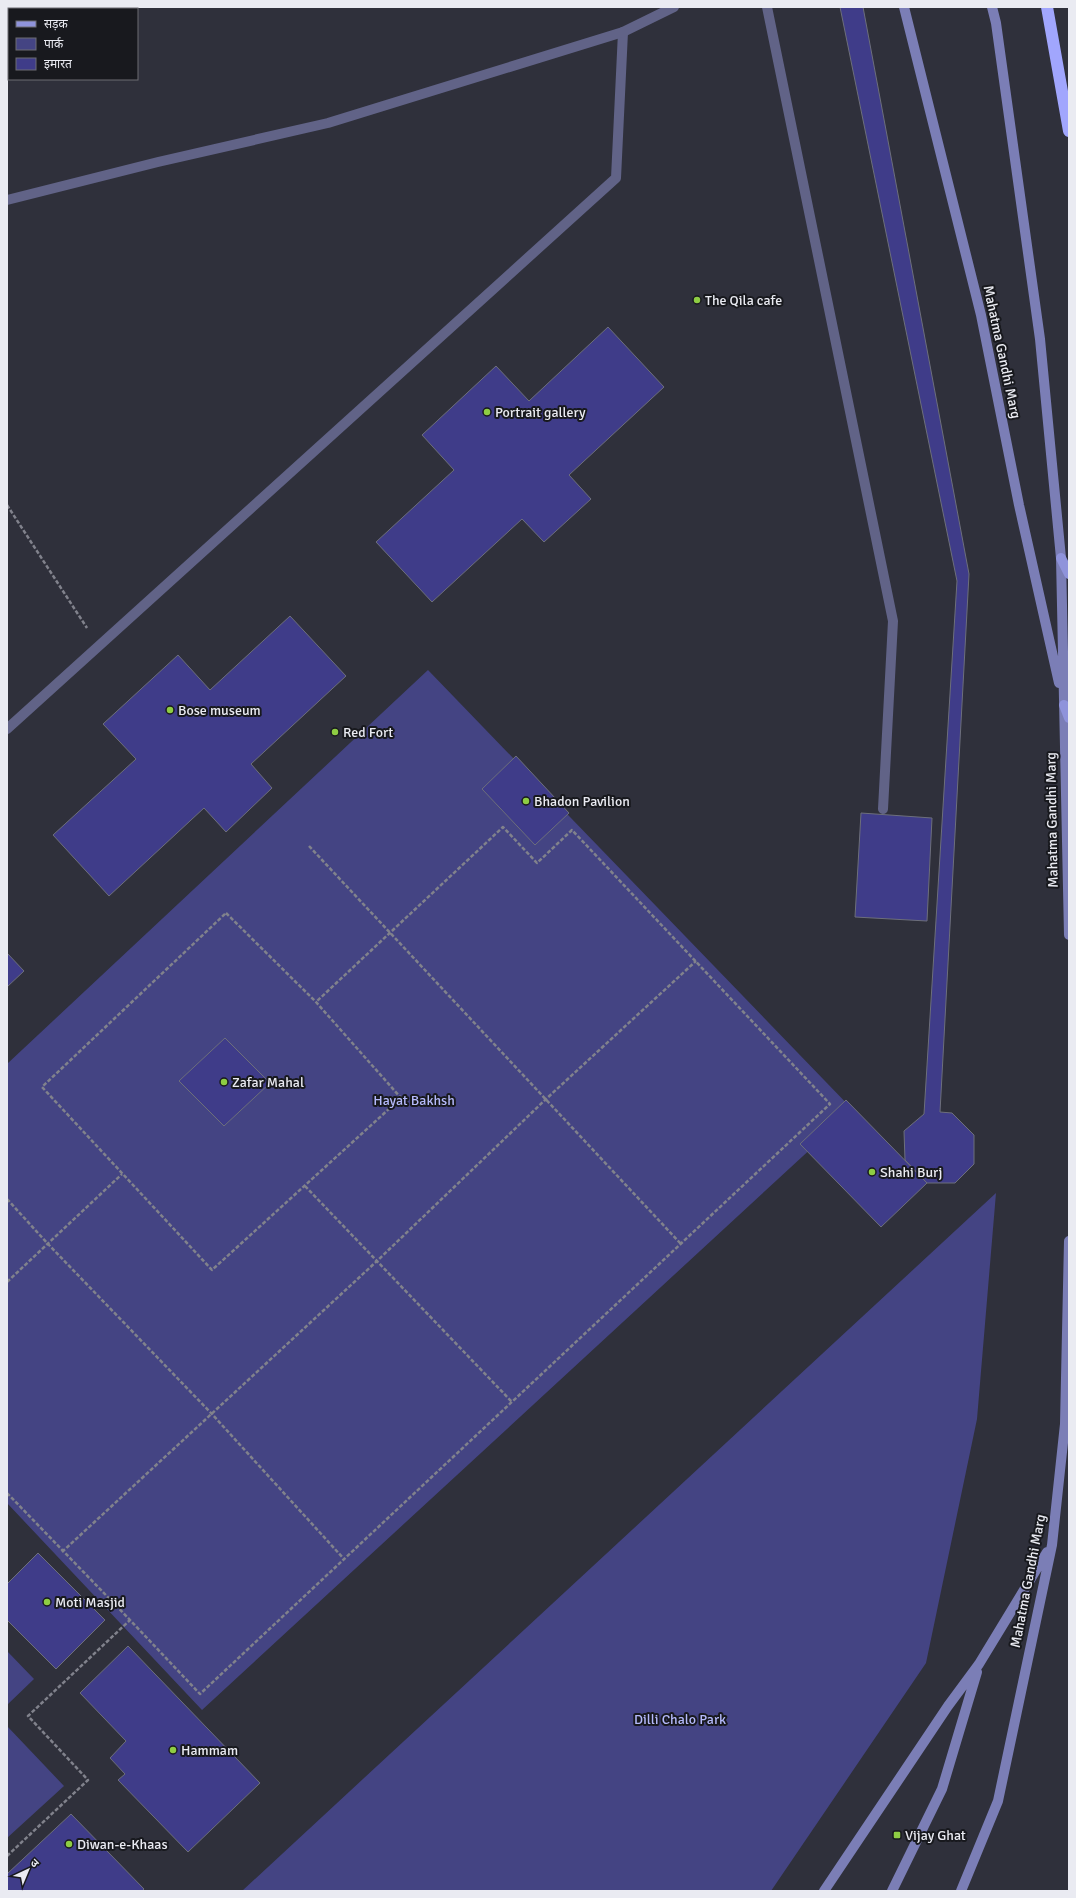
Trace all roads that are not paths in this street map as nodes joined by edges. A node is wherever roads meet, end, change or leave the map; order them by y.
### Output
1 (674, 7) edge
2 (767, 7) edge
3 (904, 7) edge
4 (992, 7) edge
5 (1047, 7) edge
6 (623, 32) junction
7 (1069, 130) edge
8 (7, 200) edge
9 (1061, 558) junction
10 (1069, 574) edge
11 (1064, 705) junction
12 (1069, 718) edge
13 (7, 728) edge
14 (883, 809) dead end
15 (1069, 935) edge
16 (1069, 1242) edge
17 (1052, 1545) junction
18 (979, 1664) junction
19 (824, 1891) edge
20 (892, 1891) edge
21 (961, 1891) edge

1 - 6 street
2 - 14 street
3 - 11 main road, Mahatma Gandhi Marg
4 - 9 main road, Mahatma Gandhi Marg
5 - 7 highway
6 - 8 street
6 - 13 street
9 - 10 main road
9 - 11 main road, Mahatma Gandhi Marg
11 - 12 main road
11 - 15 main road, Mahatma Gandhi Marg
16 - 17 main road, Mahatma Gandhi Marg
17 - 18 main road
17 - 21 main road, Mahatma Gandhi Marg
18 - 19 main road
18 - 20 main road

